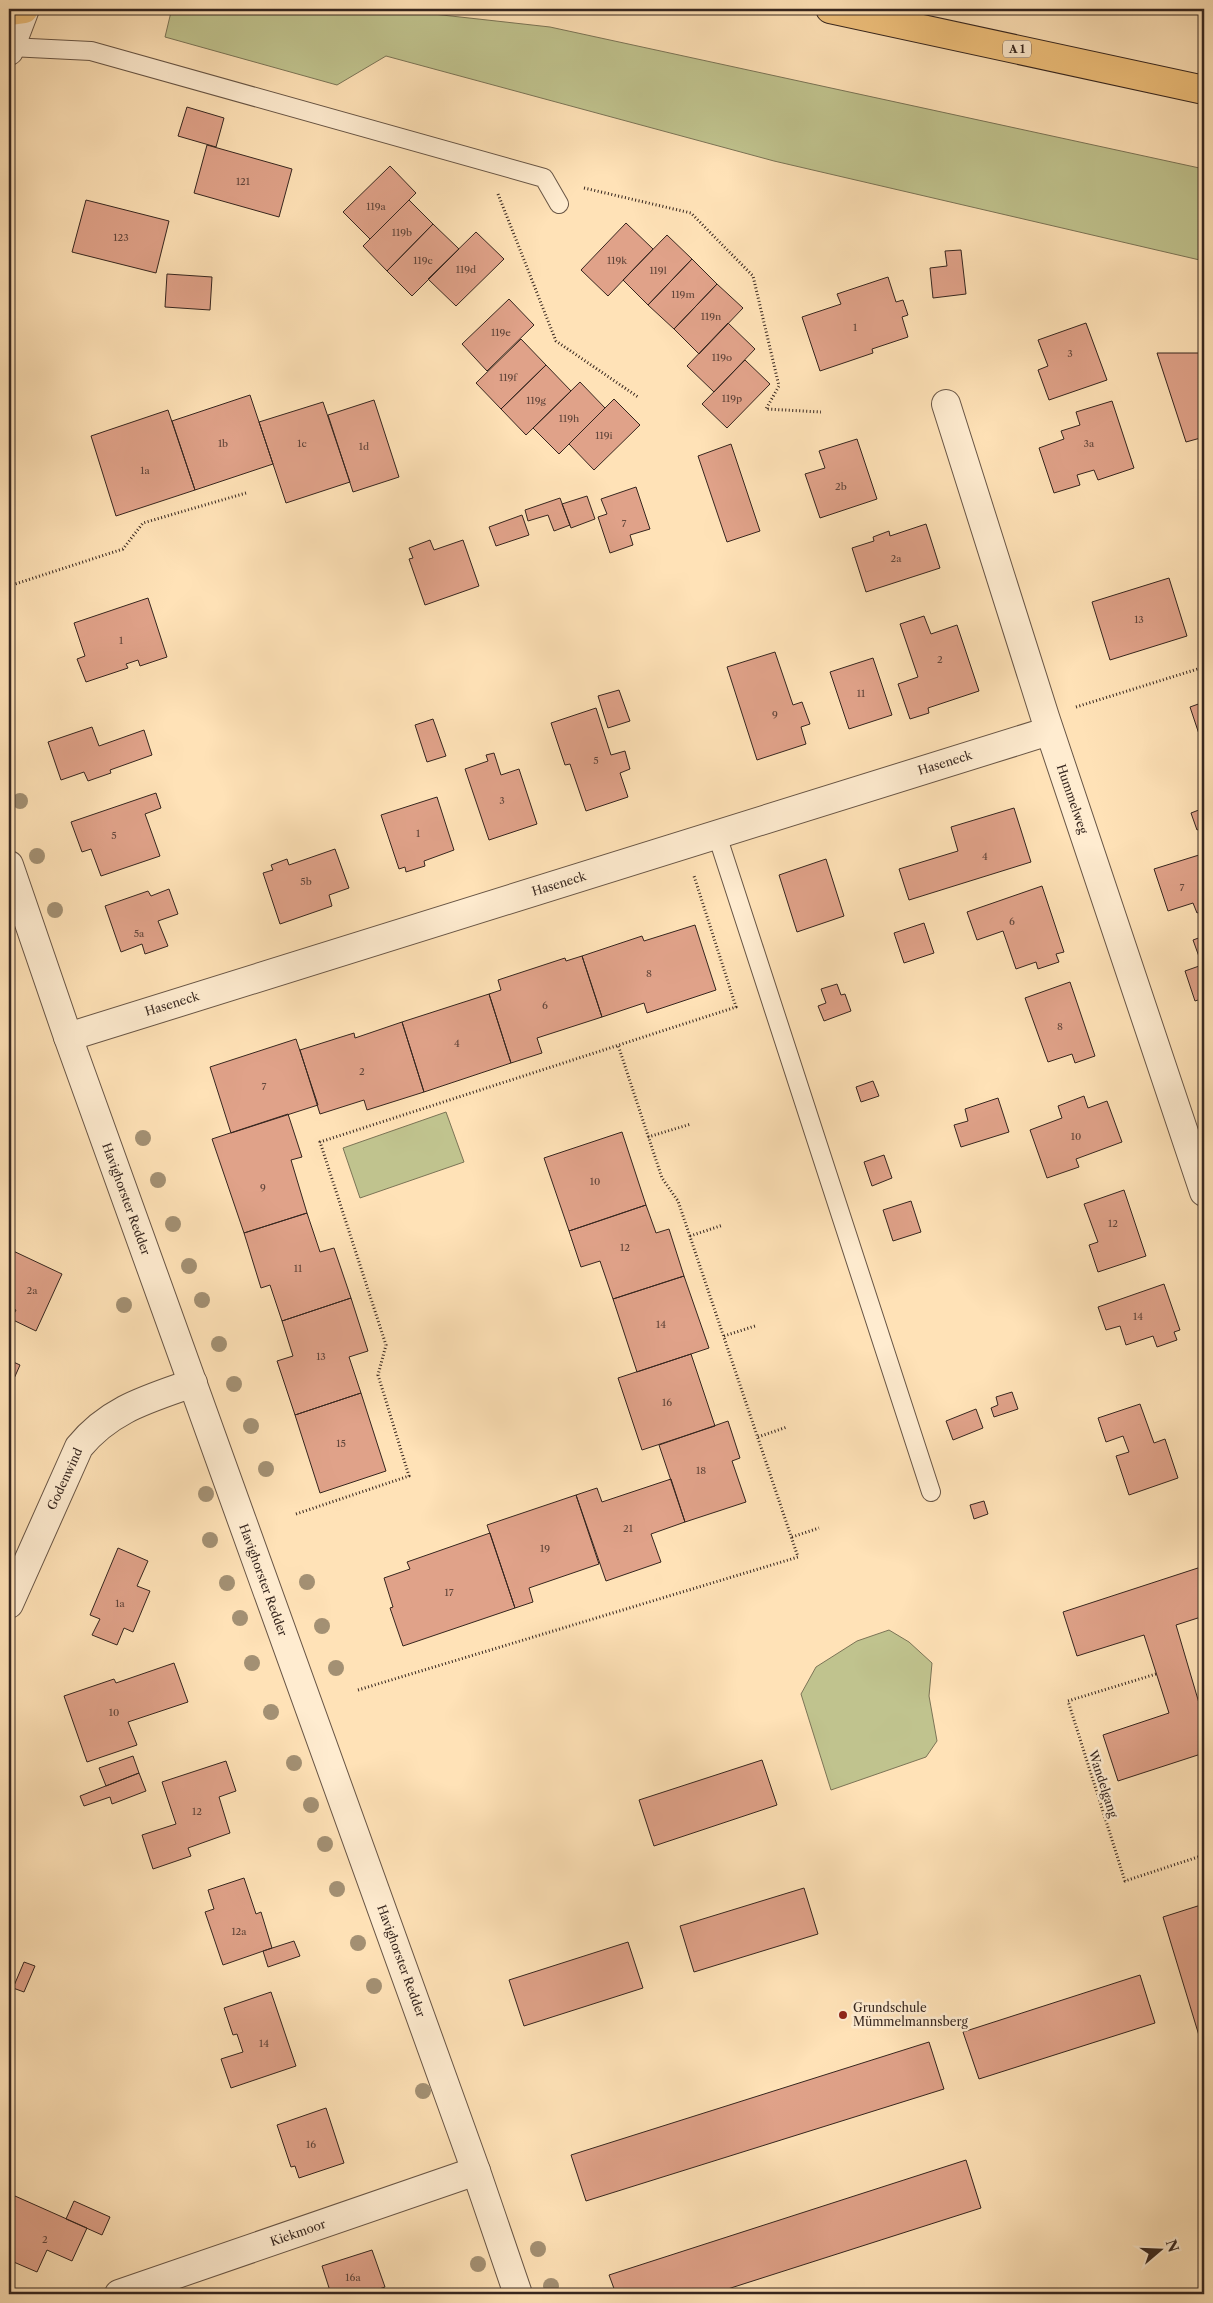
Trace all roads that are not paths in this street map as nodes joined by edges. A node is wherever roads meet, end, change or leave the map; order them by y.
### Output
1 (24, 9) edge
2 (830, 9) edge
3 (9, 11) edge
4 (10, 49) edge
5 (1204, 90) edge
6 (559, 204) dead end
7 (946, 404) dead end
8 (1047, 724) junction
9 (717, 834) junction
10 (9, 865) edge
11 (68, 1037) junction
12 (1204, 1192) edge
13 (193, 1384) junction
14 (931, 1492) dead end
15 (9, 1604) edge
16 (476, 2172) junction
17 (119, 2294) edge
18 (518, 2294) edge

1 - 3 highway
1 - 4 street
2 - 5 highway, A 1
4 - 6 lane
7 - 8 street, Hummelweg
8 - 9 street, Haseneck
8 - 12 street, Hummelweg
9 - 11 street, Haseneck
9 - 14 lane
10 - 11 street, Havighorster Redder
11 - 13 street, Havighorster Redder
13 - 15 street, Godenwind
13 - 16 street, Havighorster Redder
16 - 17 street, Kiekmoor
16 - 18 street, Havighorster Redder

